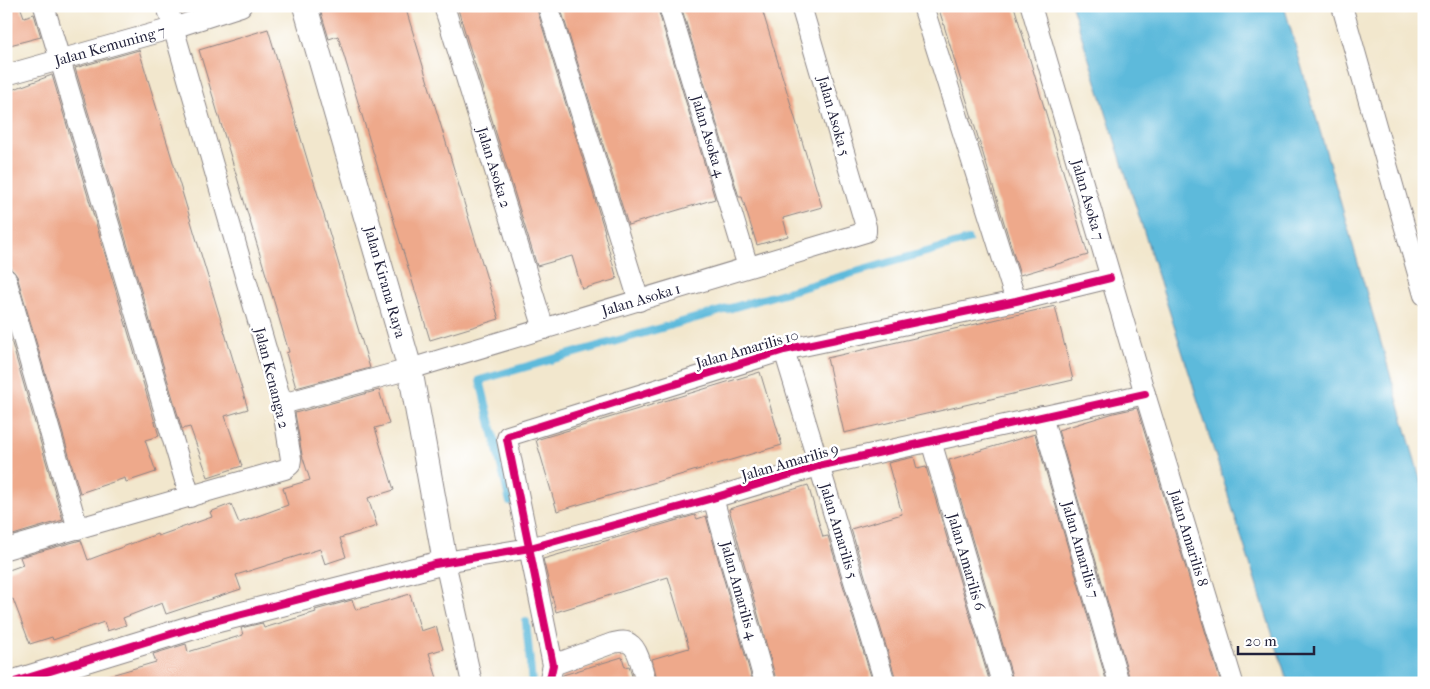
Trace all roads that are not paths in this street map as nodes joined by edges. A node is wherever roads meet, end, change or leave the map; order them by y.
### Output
1 (44, 6) edge
2 (167, 6) edge
3 (241, 6) edge
4 (305, 6) edge
5 (444, 6) edge
6 (548, 6) edge
7 (669, 6) edge
8 (801, 6) edge
9 (923, 6) edge
10 (1030, 6) edge
11 (1342, 6) edge
12 (173, 28) junction
13 (60, 60) junction
14 (6, 75) edge
15 (866, 227) joint
16 (748, 267) junction
17 (1110, 278) junction
18 (6, 279) edge
19 (1423, 291) edge
20 (639, 301) junction
21 (1016, 301) junction
22 (544, 329) junction
23 (784, 350) junction
24 (410, 369) junction
25 (1145, 394) junction
26 (282, 404) junction
27 (1042, 416) junction
28 (931, 441) junction
29 (818, 466) junction
30 (190, 497) junction
31 (713, 498) junction
32 (78, 529) junction
33 (530, 548) junction
34 (6, 549) edge
35 (445, 562) junction
36 (551, 674) edge
37 (11, 683) edge
38 (472, 683) edge
39 (646, 683) edge
40 (765, 683) edge
41 (885, 683) edge
42 (1002, 683) edge
43 (1119, 683) edge
44 (1233, 683) edge

1 - 13 street
2 - 12 street, Jalan Kenanga 2
3 - 12 street, Jalan Kemuning 7
4 - 24 street, Jalan Kirana Raya
5 - 22 street, Jalan Asoka 2
6 - 20 street
7 - 16 street, Jalan Asoka 4
8 - 15 street, Jalan Asoka 5
9 - 21 street
10 - 17 street, Jalan Asoka 7
11 - 19 street
12 - 13 street, Jalan Kemuning 7
12 - 26 street, Jalan Kenanga 2
13 - 14 street, Jalan Kemuning 7
13 - 30 street
15 - 16 street, Jalan Asoka 1
16 - 20 street, Jalan Asoka 1
17 - 21 street, Jalan Amarilis 10
17 - 25 street, Jalan Asoka 7
18 - 32 street
20 - 22 street, Jalan Asoka 1
21 - 23 street, Jalan Amarilis 10
22 - 24 street, Jalan Asoka 1
23 - 29 street, Jalan Amarilis 5
23 - 33 street, Jalan Amarilis 10
24 - 26 street, Jalan Asoka 1
24 - 35 street, Jalan Kirana Raya
25 - 27 street, Jalan Amarilis 9
25 - 44 street, Jalan Amarilis 8
26 - 30 street, Jalan Kenanga 2
27 - 28 street, Jalan Amarilis 9
27 - 43 street, Jalan Amarilis 7
28 - 29 street, Jalan Amarilis 9
28 - 42 street, Jalan Amarilis 6
29 - 31 street, Jalan Amarilis 9
29 - 41 street, Jalan Amarilis 5
30 - 32 street, Jalan Kenanga 2
31 - 33 street, Jalan Amarilis 9
31 - 40 street, Jalan Amarilis 4
32 - 34 street, Jalan Kenanga 2
33 - 35 street, Jalan Amarilis 9
33 - 36 street
35 - 37 street
35 - 38 street
36 - 39 street

